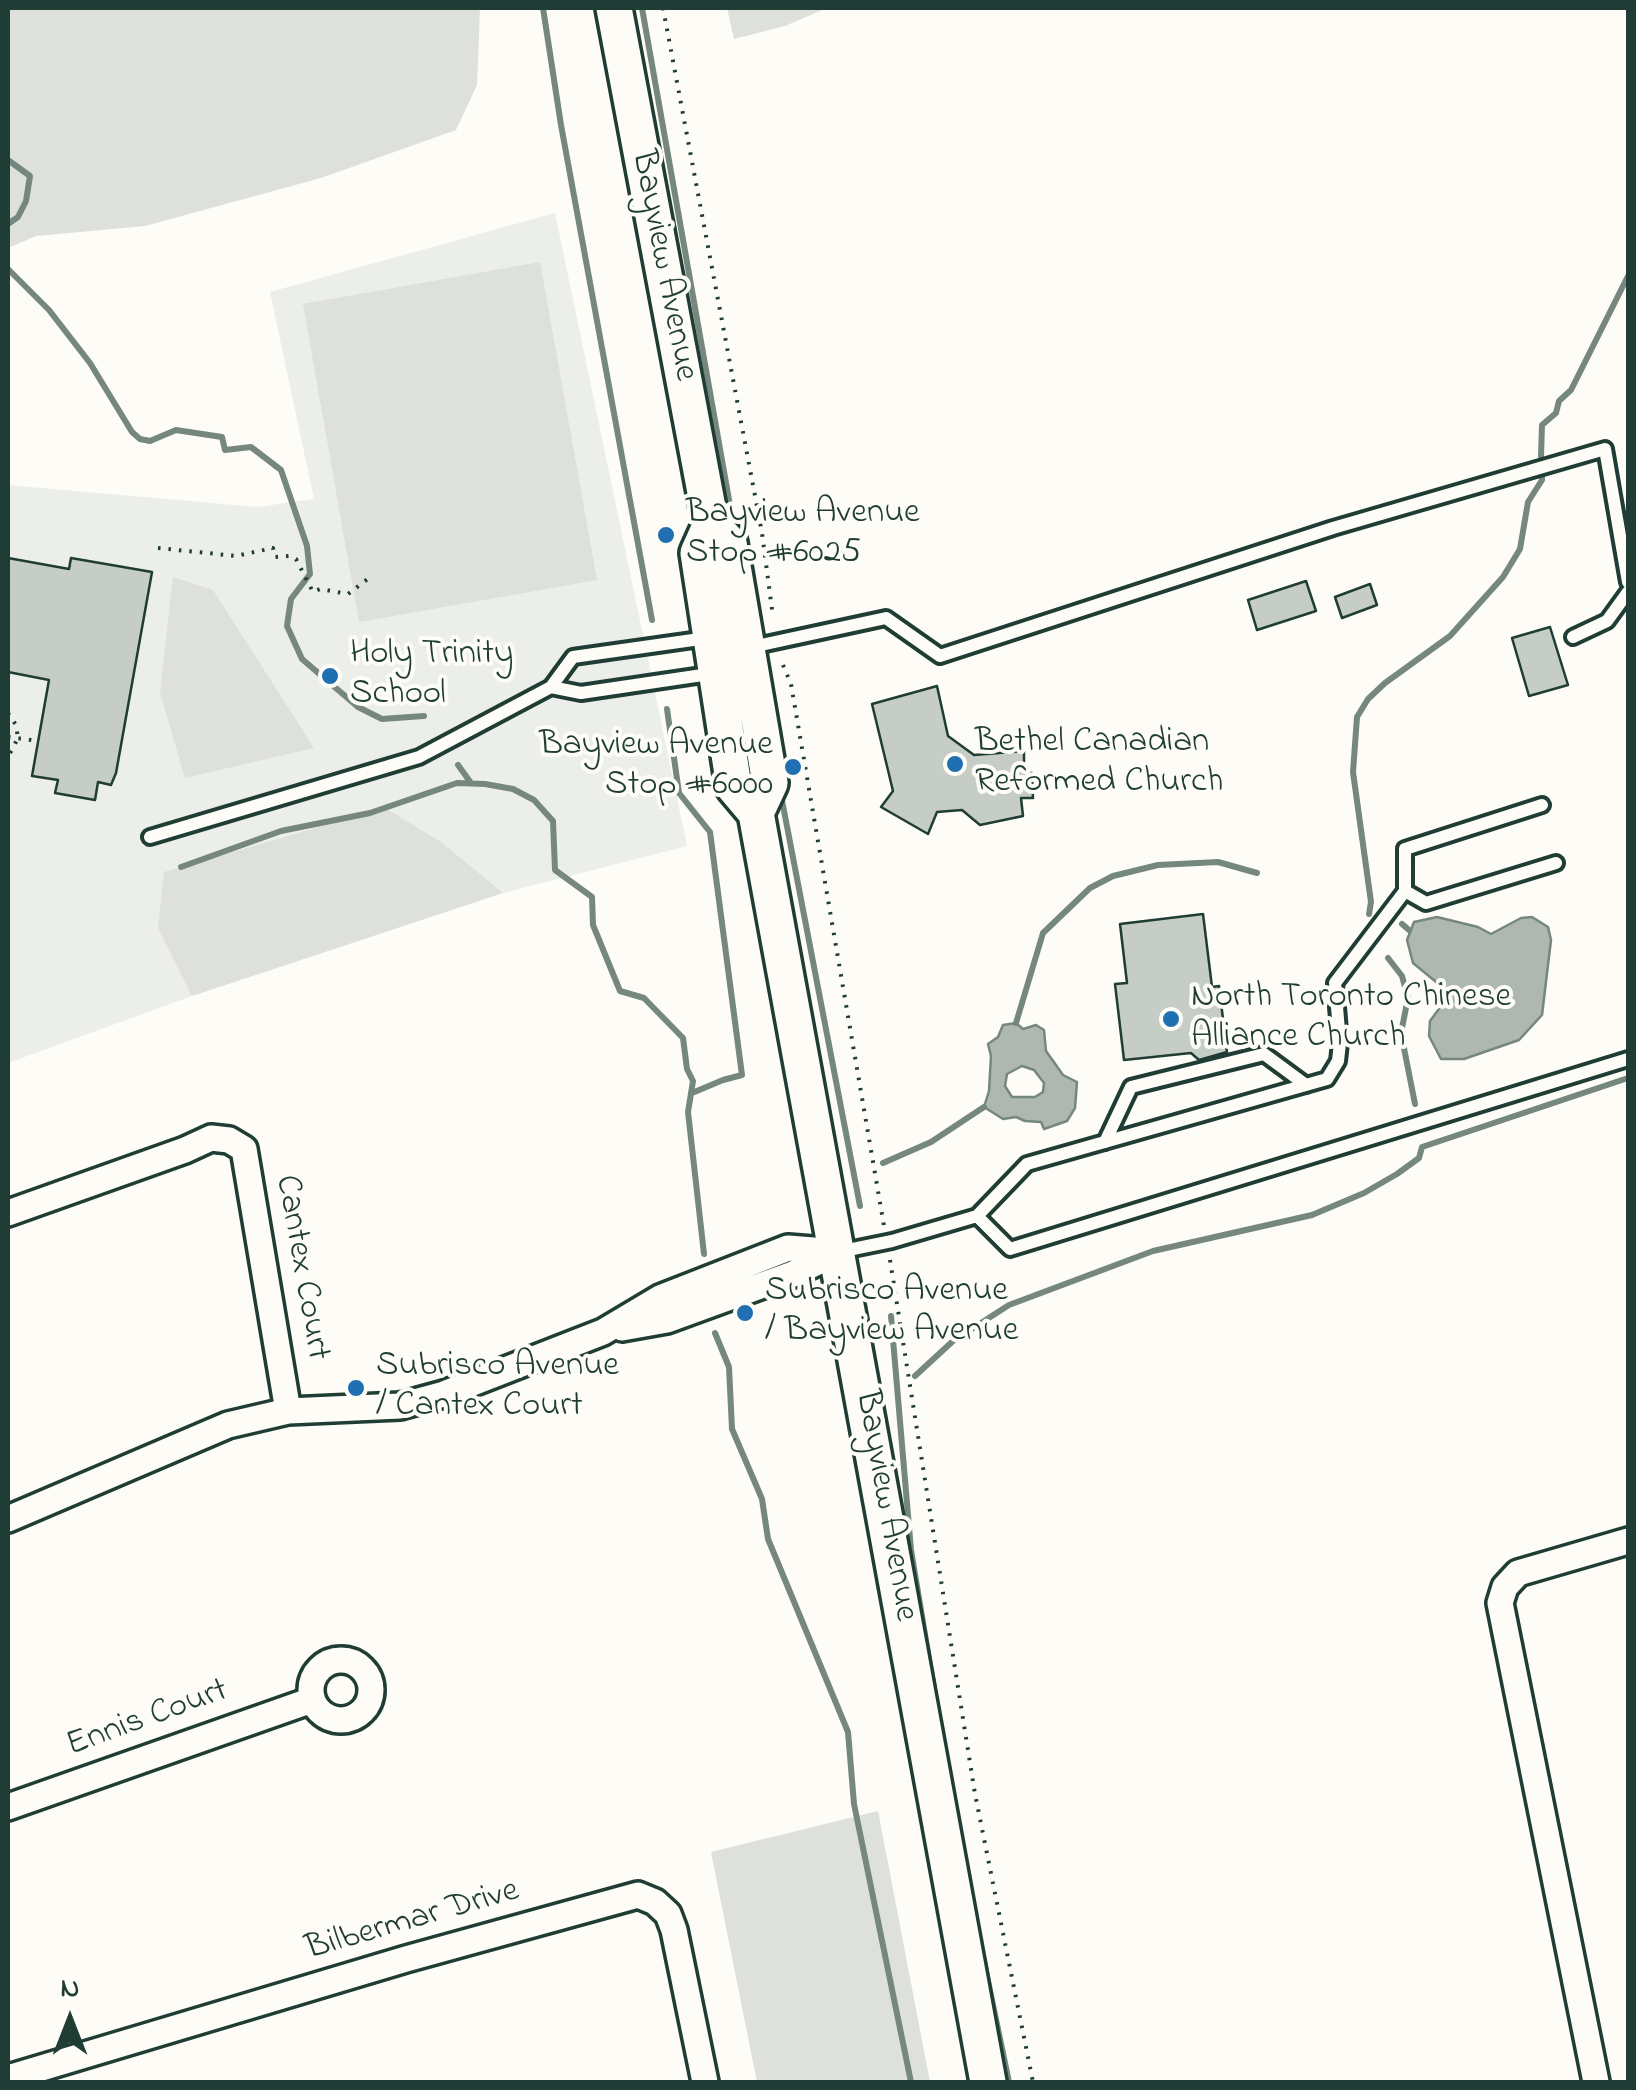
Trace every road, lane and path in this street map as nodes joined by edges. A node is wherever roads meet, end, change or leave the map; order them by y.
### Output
1 (614, 8) edge
2 (663, 8) edge
3 (711, 524) junction
4 (158, 548) dead end
5 (373, 575) dead end
6 (1628, 582) edge
7 (1628, 592) edge
8 (774, 617) dead end
9 (711, 637) junction
10 (1573, 637) dead end
11 (747, 648) junction
12 (783, 665) dead end
13 (716, 673) junction
14 (551, 686) junction
15 (8, 713) edge
16 (8, 736) edge
17 (18, 738) junction
18 (38, 742) dead end
19 (8, 757) edge
20 (1542, 805) dead end
21 (756, 813) junction
22 (150, 837) dead end
23 (1556, 864) dead end
24 (1405, 890) junction
25 (1628, 1059) edge
26 (1306, 1085) junction
27 (1105, 1142) junction
28 (8, 1213) edge
29 (978, 1216) junction
30 (885, 1228) dead end
31 (888, 1247) dead end
32 (838, 1252) junction
33 (288, 1412) junction
34 (8, 1520) edge
35 (1628, 1541) edge
36 (312, 1700) dead end
37 (8, 1807) edge
38 (8, 2078) edge
39 (704, 2082) edge
40 (988, 2082) edge
41 (1033, 2082) edge
42 (1596, 2082) edge

1 - 3 main road, Bayview Avenue
2 - 8 path
3 - 9 main road, Bayview Avenue
3 - 11 main road, Bayview Avenue
4 - 5 path
6 - 11 lane
7 - 10 lane
9 - 11 lane
9 - 13 main road, Bayview Avenue
9 - 14 lane
11 - 13 lane
11 - 21 main road, Bayview Avenue
12 - 30 path
13 - 14 lane
13 - 21 main road, Bayview Avenue
14 - 22 lane
15 - 17 path
16 - 17 path
17 - 18 path
17 - 19 path
20 - 24 lane
21 - 32 main road, Bayview Avenue
23 - 24 lane
24 - 26 lane
25 - 29 lane
26 - 27 lane
26 - 27 lane
27 - 29 lane
28 - 33 street, Cantex Court
29 - 32 lane
31 - 41 path
32 - 33 street
32 - 40 main road, Bayview Avenue
33 - 34 street
35 - 42 street
36 - 37 street, Ennis Court
38 - 39 street, Bilbermar Drive

